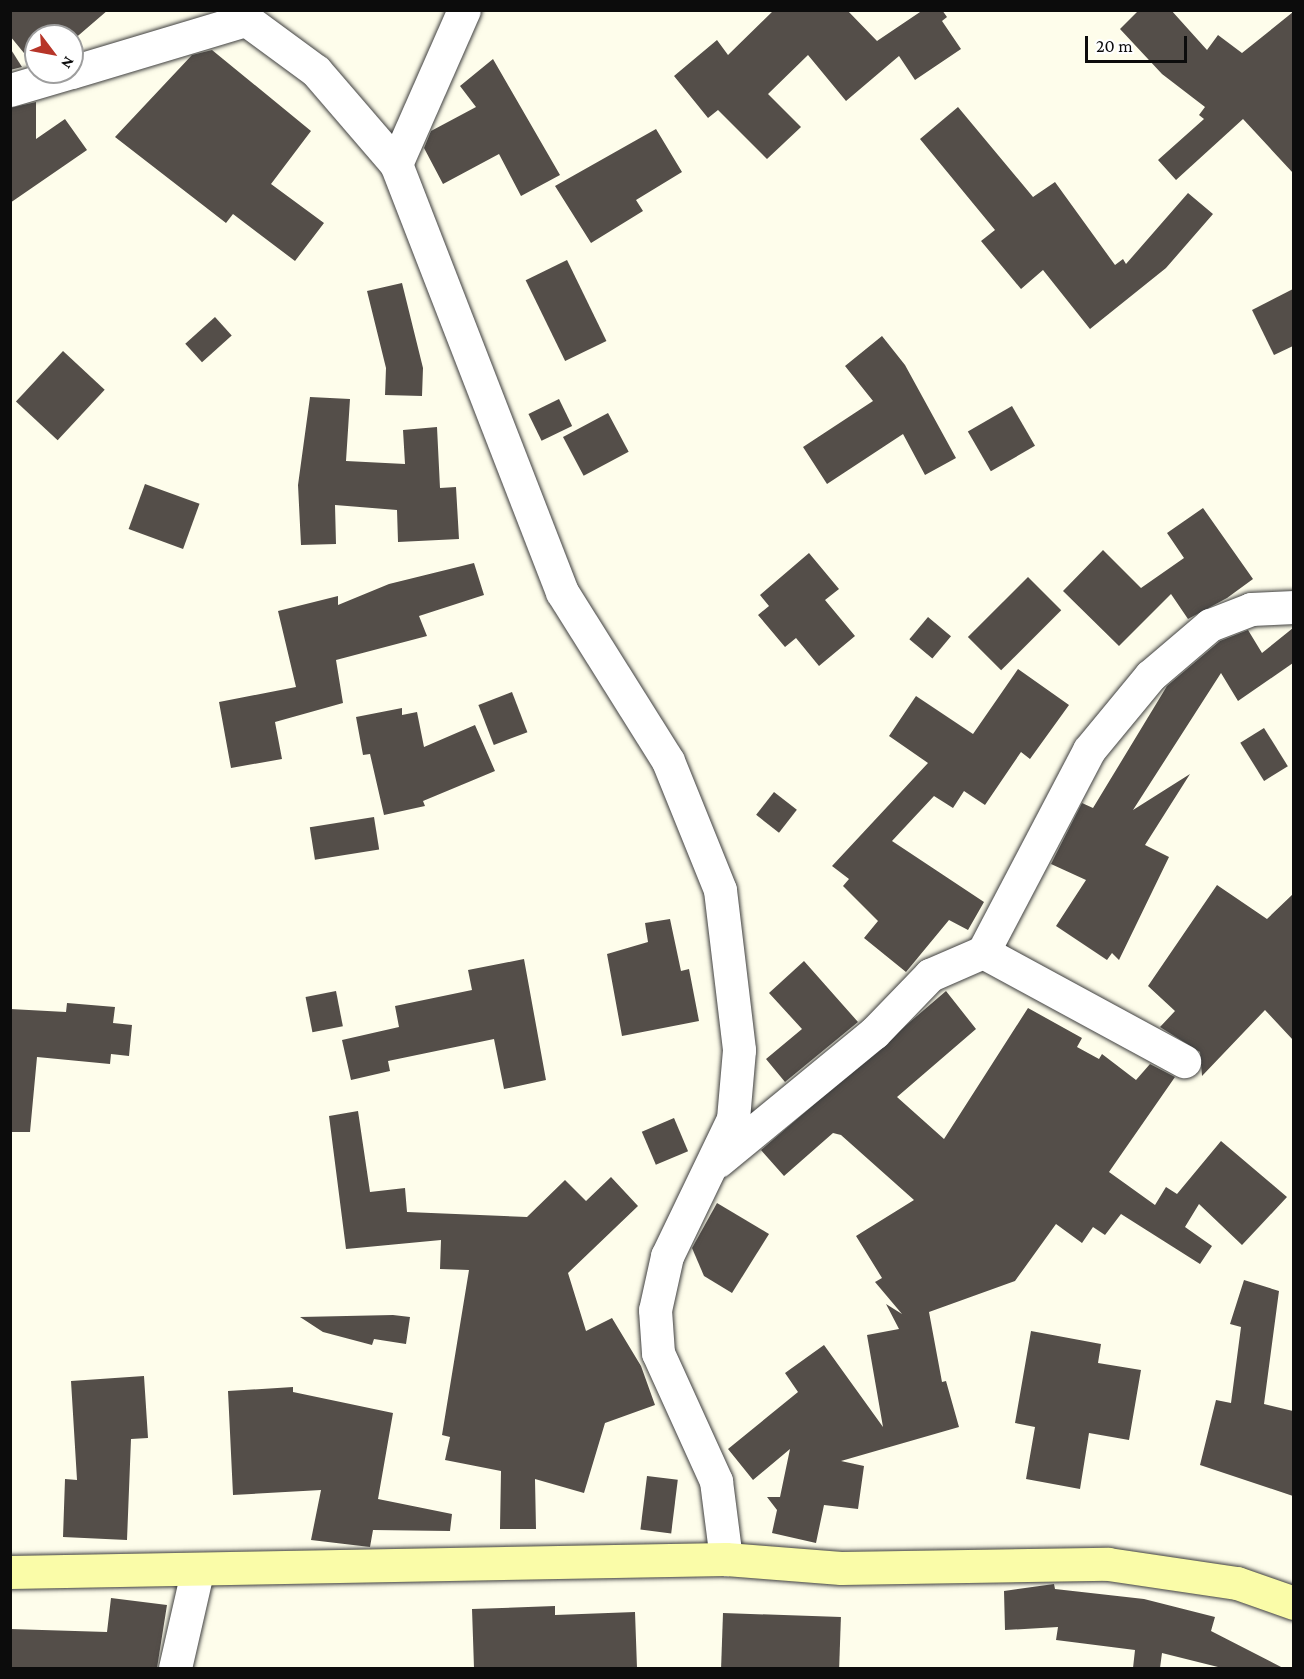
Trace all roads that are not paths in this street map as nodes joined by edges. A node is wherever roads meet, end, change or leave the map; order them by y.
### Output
1 (464, 10) edge
2 (239, 15) edge
3 (84, 68) edge
4 (30, 84) edge
5 (10, 90) edge
6 (396, 164) junction
7 (1293, 607) edge
8 (983, 952) junction
9 (1184, 1061) dead end
10 (712, 1166) junction
11 (726, 1559) junction
12 (10, 1572) edge
13 (197, 1572) junction
14 (1293, 1603) edge
15 (175, 1668) edge

1 - 6 street
2 - 3 street
2 - 6 street
4 - 5 street
6 - 10 street
7 - 8 street
8 - 9 street
8 - 10 street
10 - 11 street
11 - 13 main road
11 - 14 main road
12 - 13 main road
13 - 15 street

